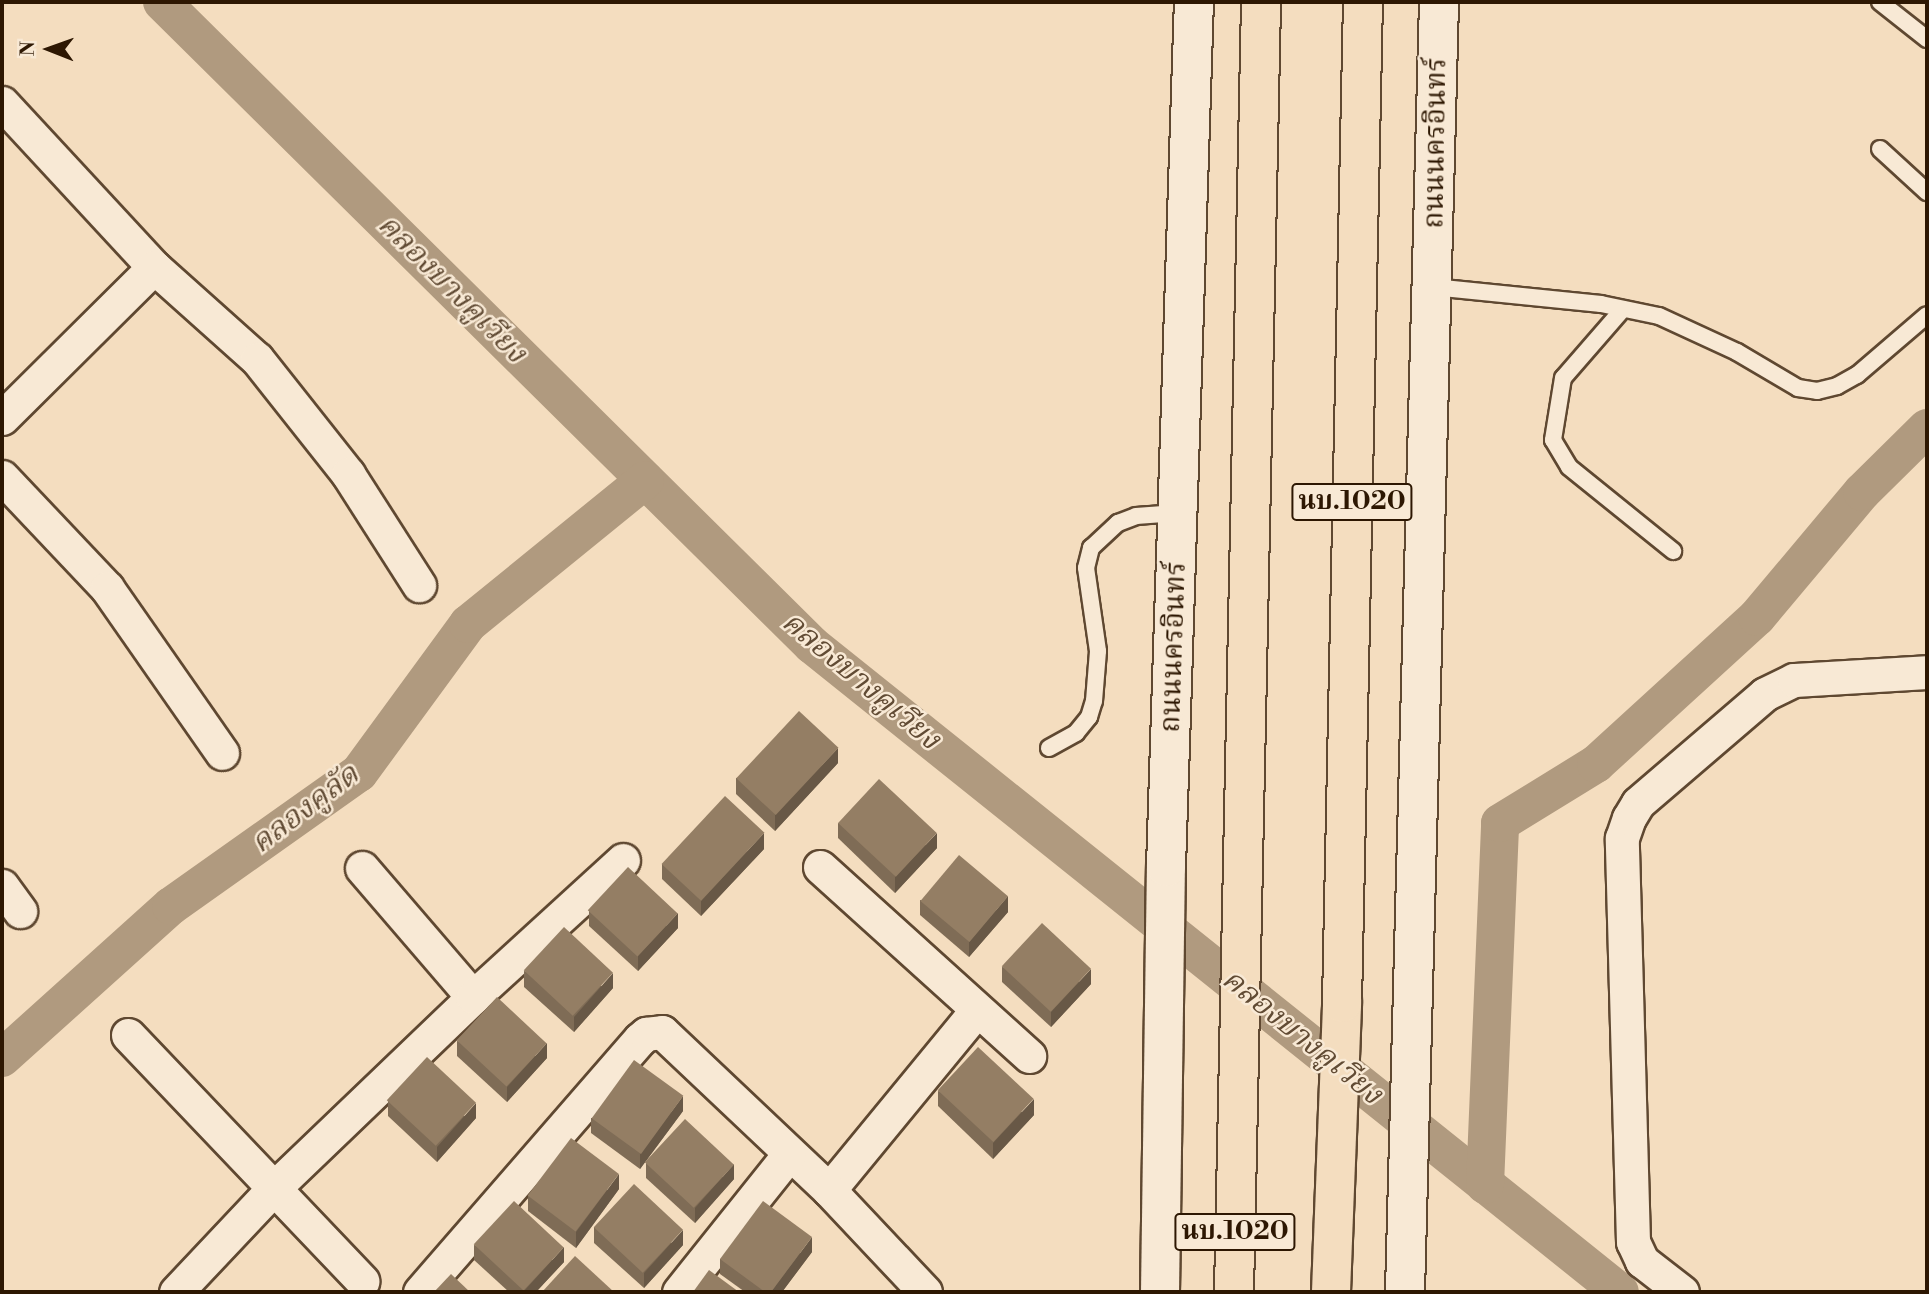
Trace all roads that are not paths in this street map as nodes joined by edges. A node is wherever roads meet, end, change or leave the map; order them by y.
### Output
1 (1194, 2) edge
2 (1261, 2) edge
3 (1363, 2) edge
4 (1438, 2) edge
5 (1880, 2) edge
6 (1927, 39) edge
7 (2, 103) edge
8 (1880, 149) dead end
9 (1927, 192) edge
10 (154, 267) junction
11 (1433, 287) junction
12 (1623, 309) junction
13 (1927, 315) edge
14 (2, 418) edge
15 (2, 477) edge
16 (1179, 512) junction
17 (1672, 551) dead end
18 (418, 585) dead end
19 (1927, 672) edge
20 (1049, 748) dead end
21 (222, 753) dead end
22 (623, 860) dead end
23 (820, 867) dead end
24 (362, 868) dead end
25 (473, 997) junction
26 (977, 1010) junction
27 (128, 1035) dead end
28 (1029, 1056) dead end
29 (789, 1154) junction
30 (272, 1190) junction
31 (829, 1190) junction
32 (362, 1281) dead end
33 (176, 1292) edge
34 (420, 1292) edge
35 (679, 1292) edge
36 (925, 1292) edge
37 (1160, 1292) edge
38 (1234, 1292) edge
39 (1331, 1292) edge
40 (1405, 1292) edge
41 (1682, 1292) edge

1 - 16 main road, ถนนนครอินทร์ / นบ.1020
2 - 38 main road, นบ.1020
3 - 39 main road, นบ.1020
4 - 11 main road, ถนนนครอินทร์ / นบ.1020
5 - 6 lane
7 - 10 street
8 - 9 lane
10 - 14 street
10 - 18 street
11 - 12 lane
11 - 40 main road, ถนนนครอินทร์ / นบ.1020
12 - 13 lane
12 - 17 lane
15 - 21 street
16 - 20 lane
16 - 37 main road, ถนนนครอินทร์ / นบ.1020
19 - 41 street
22 - 25 street
23 - 26 street
24 - 25 street
25 - 30 street
26 - 28 street
26 - 31 street
27 - 30 street
29 - 31 street
29 - 34 street
29 - 35 street
30 - 32 street
30 - 33 street
31 - 36 street

